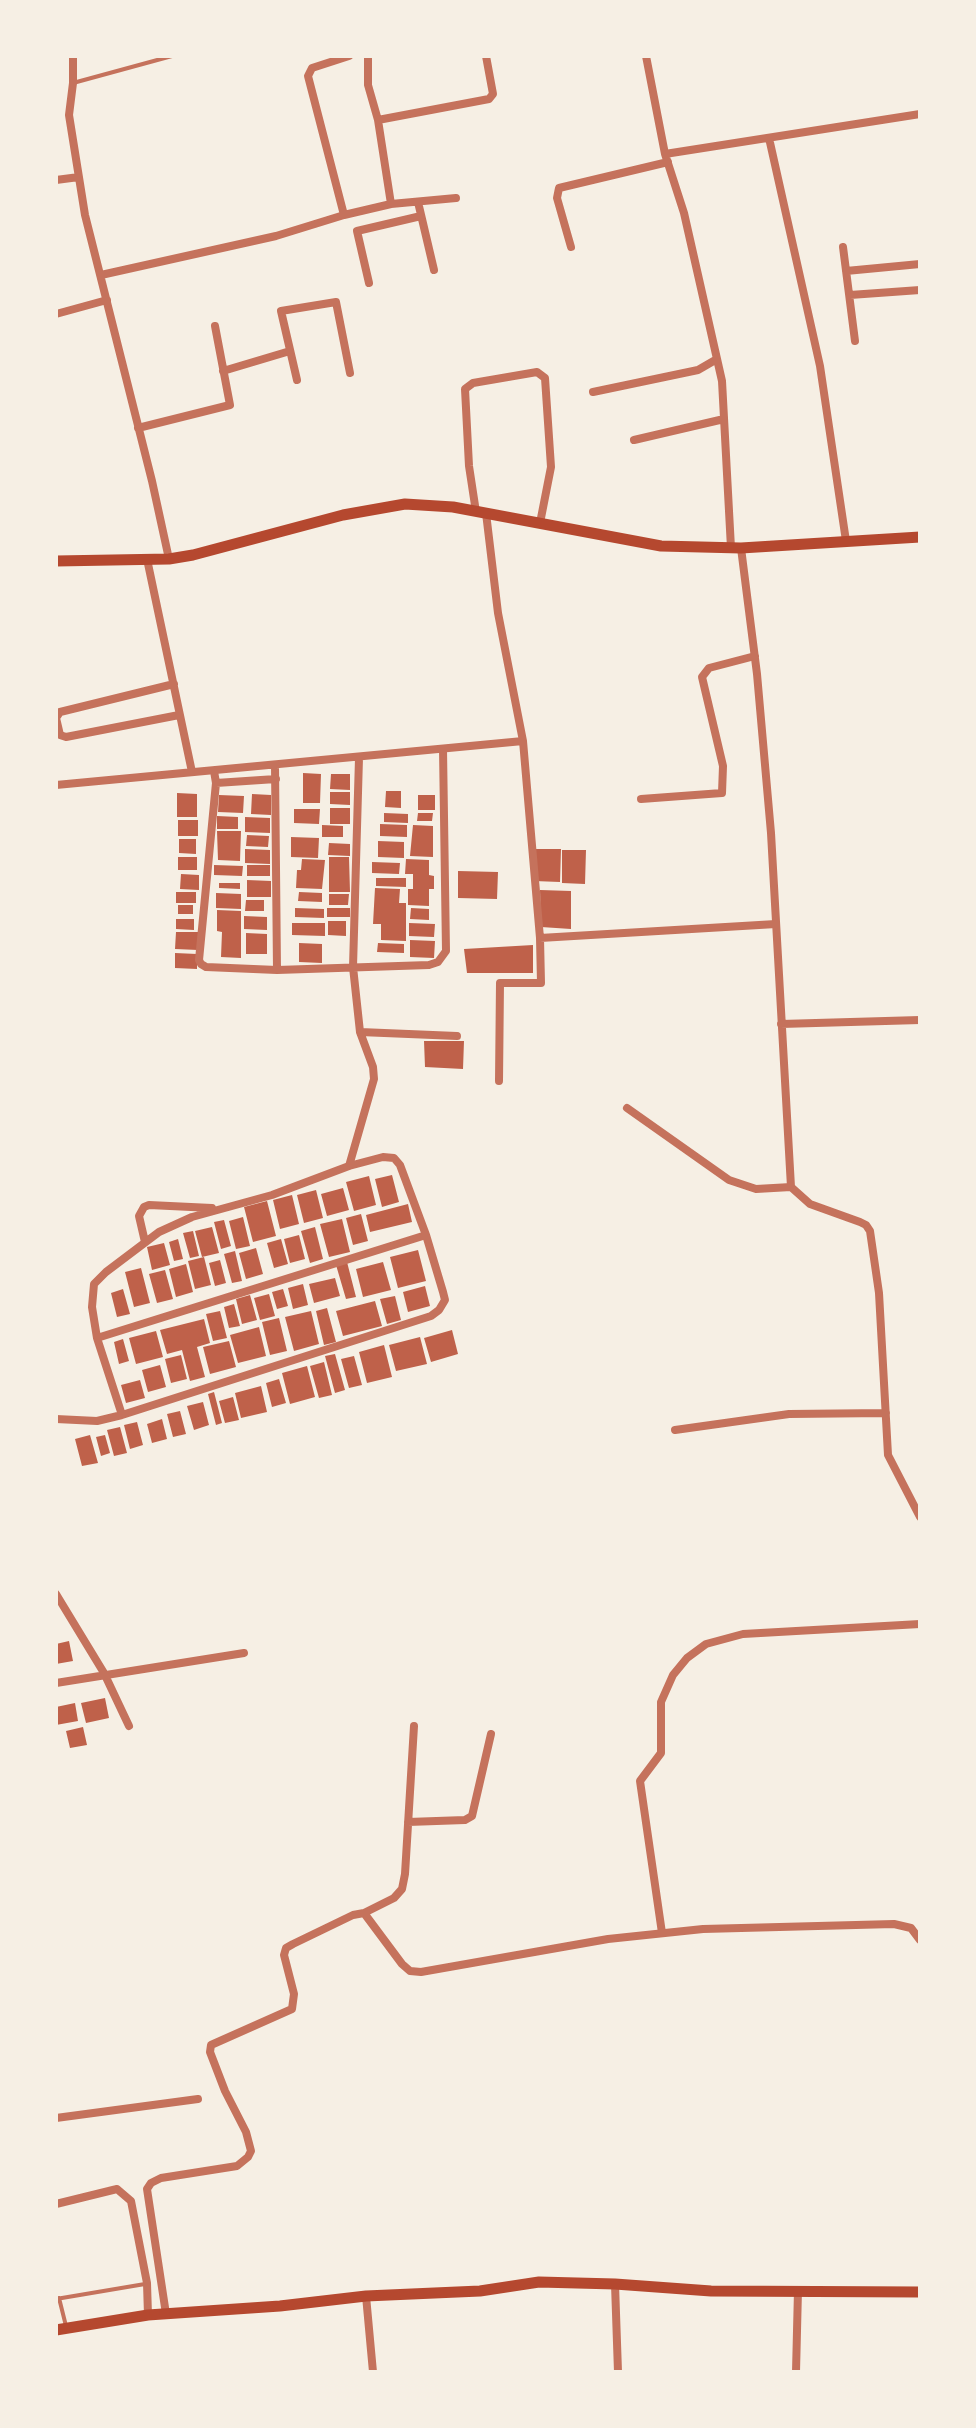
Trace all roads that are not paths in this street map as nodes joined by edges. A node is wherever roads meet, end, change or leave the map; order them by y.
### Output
1 (73, 56) edge
2 (172, 56) edge
3 (349, 56) edge
4 (368, 56) edge
5 (486, 56) edge
6 (646, 56) edge
7 (73, 83) junction
8 (920, 114) edge
9 (378, 120) junction
10 (769, 138) junction
11 (667, 158) junction
12 (79, 177) junction
13 (56, 180) edge
14 (456, 198) dead end
15 (418, 202) junction
16 (391, 204) junction
17 (344, 215) junction
18 (421, 216) junction
19 (571, 247) dead end
20 (843, 247) dead end
21 (920, 264) edge
22 (434, 270) dead end
23 (846, 271) junction
24 (101, 275) junction
25 (369, 283) dead end
26 (920, 290) edge
27 (850, 295) junction
28 (107, 300) junction
29 (56, 314) edge
30 (215, 326) dead end
31 (855, 341) dead end
32 (290, 351) junction
33 (717, 359) junction
34 (223, 371) junction
35 (350, 373) dead end
36 (297, 380) dead end
37 (593, 392) dead end
38 (724, 419) junction
39 (138, 428) junction
40 (634, 440) dead end
41 (481, 513) junction
42 (540, 523) junction
43 (920, 537) edge
44 (846, 541) junction
45 (736, 548) junction
46 (147, 559) junction
47 (169, 559) junction
48 (56, 561) edge
49 (755, 656) junction
50 (174, 684) junction
51 (179, 715) junction
52 (523, 741) junction
53 (443, 749) junction
54 (359, 758) junction
55 (275, 766) junction
56 (214, 771) junction
57 (192, 772) junction
58 (276, 779) junction
59 (216, 783) junction
60 (56, 785) edge
61 (641, 799) dead end
62 (776, 924) junction
63 (540, 938) junction
64 (353, 967) junction
65 (277, 970) junction
66 (920, 1020) edge
67 (781, 1024) junction
68 (360, 1032) junction
69 (457, 1036) dead end
70 (499, 1081) dead end
71 (627, 1108) dead end
72 (349, 1166) junction
73 (791, 1187) junction
74 (217, 1208) junction
75 (426, 1235) junction
76 (145, 1242) junction
77 (97, 1338) junction
78 (886, 1413) junction
79 (122, 1415) junction
80 (56, 1419) edge
81 (675, 1430) dead end
82 (920, 1517) edge
83 (56, 1595) edge
84 (920, 1624) edge
85 (244, 1653) dead end
86 (104, 1673) junction
87 (56, 1683) edge
88 (129, 1726) dead end
89 (414, 1726) dead end
90 (491, 1734) dead end
91 (408, 1822) junction
92 (364, 1913) junction
93 (662, 1933) junction
94 (919, 1936) edge
95 (198, 2099) dead end
96 (56, 2118) edge
97 (56, 2204) edge
98 (147, 2283) junction
99 (615, 2284) junction
100 (798, 2290) junction
101 (920, 2292) edge
102 (366, 2296) junction
103 (58, 2298) edge
104 (166, 2314) junction
105 (148, 2315) junction
106 (61, 2329) edge
107 (373, 2372) edge
108 (618, 2372) edge
109 (796, 2372) edge

1 - 7 street
2 - 7 lane
3 - 17 street
4 - 9 street
5 - 9 street
6 - 11 street
7 - 12 street
8 - 10 street
9 - 16 street
10 - 11 street
10 - 44 street
11 - 19 street
11 - 33 street
12 - 13 street
12 - 24 street
14 - 15 street
15 - 16 street
15 - 18 street
16 - 17 street
17 - 24 street
18 - 22 street
18 - 25 street
20 - 23 street
21 - 23 street
23 - 27 street
24 - 28 street
26 - 27 street
27 - 31 street
28 - 29 street
28 - 39 street
30 - 34 street
32 - 34 street
32 - 35 street
32 - 36 street
33 - 37 street
33 - 38 street
34 - 39 street
38 - 40 street
38 - 45 street
39 - 47 street
41 - 42 main road
41 - 42 street
41 - 47 main road
41 - 52 street
42 - 45 main road
43 - 44 main road
44 - 45 main road
45 - 49 street
46 - 47 main road
46 - 48 main road
46 - 50 street
49 - 61 street
49 - 62 street
50 - 51 street
50 - 51 street
51 - 57 street
52 - 53 street
52 - 63 street
53 - 54 street
53 - 64 street
54 - 55 street
54 - 64 street
55 - 56 street
55 - 58 street
56 - 57 street
56 - 59 street
57 - 60 street
58 - 59 street
58 - 65 street
59 - 65 street
62 - 63 street
62 - 67 street
63 - 70 street
64 - 65 street
64 - 68 street
66 - 67 street
67 - 73 street
68 - 69 street
68 - 72 street
71 - 73 street
72 - 74 street
72 - 75 street
73 - 78 street
74 - 76 street
74 - 76 street
75 - 77 street
75 - 79 street
76 - 77 street
77 - 79 street
78 - 81 street
78 - 82 street
79 - 80 street
83 - 86 street
84 - 93 street
85 - 86 street
86 - 87 street
86 - 88 street
89 - 91 street
90 - 91 street
91 - 92 street
92 - 93 street
92 - 104 street
93 - 94 street
95 - 96 street
97 - 98 street
98 - 103 lane
98 - 105 street
99 - 100 main road
99 - 102 main road
99 - 108 street
100 - 101 main road
100 - 109 street
102 - 104 main road
102 - 107 street
103 - 106 lane
104 - 105 main road
105 - 106 main road

